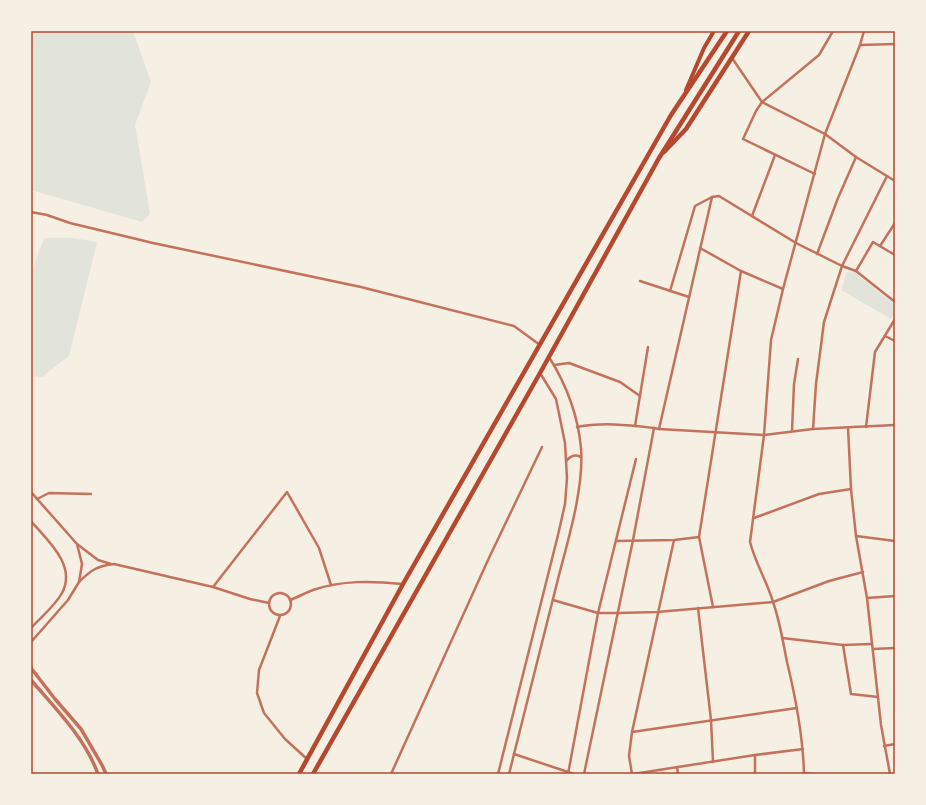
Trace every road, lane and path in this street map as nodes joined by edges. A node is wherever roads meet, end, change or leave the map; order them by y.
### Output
1 (714, 31) edge
2 (727, 31) edge
3 (739, 31) edge
4 (749, 31) edge
5 (833, 31) edge
6 (864, 31) edge
7 (895, 44) edge
8 (860, 45) junction
9 (732, 58) junction
10 (681, 102) junction
11 (762, 102) junction
12 (825, 134) junction
13 (775, 154) junction
14 (856, 157) junction
15 (658, 158) junction
16 (815, 174) junction
17 (887, 176) junction
18 (895, 181) edge
19 (712, 197) junction
20 (31, 212) edge
21 (752, 216) junction
22 (895, 223) edge
23 (796, 243) junction
24 (880, 246) junction
25 (700, 248) junction
26 (817, 254) junction
27 (895, 256) edge
28 (842, 266) junction
29 (740, 271) junction
30 (856, 271) junction
31 (640, 281) dead end
32 (783, 289) junction
33 (670, 291) junction
34 (689, 297) junction
35 (895, 302) edge
36 (895, 319) edge
37 (885, 336) junction
38 (895, 341) edge
39 (540, 345) junction
40 (648, 347) dead end
41 (549, 357) junction
42 (798, 359) dead end
43 (554, 365) junction
44 (540, 373) junction
45 (640, 396) junction
46 (895, 425) edge
47 (635, 426) junction
48 (866, 426) junction
49 (578, 427) junction
50 (654, 428) junction
51 (848, 428) junction
52 (659, 429) junction
53 (813, 429) junction
54 (792, 431) junction
55 (715, 433) junction
56 (764, 435) junction
57 (542, 447) dead end
58 (581, 457) junction
59 (636, 459) dead end
60 (566, 462) junction
61 (851, 489) junction
62 (31, 492) edge
63 (91, 494) dead end
64 (37, 499) junction
65 (754, 518) junction
66 (31, 521) edge
67 (856, 536) junction
68 (699, 537) junction
69 (633, 540) junction
70 (674, 540) junction
71 (616, 541) junction
72 (895, 541) edge
73 (76, 544) junction
74 (114, 564) junction
75 (863, 572) junction
76 (79, 582) junction
77 (403, 584) junction
78 (331, 585) junction
79 (213, 587) junction
80 (895, 596) edge
81 (867, 598) junction
82 (290, 600) junction
83 (553, 600) junction
84 (773, 602) junction
85 (269, 603) junction
86 (713, 607) junction
87 (698, 608) junction
88 (657, 612) junction
89 (598, 613) junction
90 (618, 613) junction
91 (280, 616) junction
92 (31, 628) edge
93 (782, 638) junction
94 (31, 642) edge
95 (871, 644) junction
96 (843, 645) junction
97 (895, 648) edge
98 (873, 649) junction
99 (31, 668) edge
100 (31, 680) edge
101 (878, 697) junction
102 (797, 708) junction
103 (711, 720) junction
104 (632, 732) junction
105 (895, 744) edge
106 (884, 746) junction
107 (803, 749) junction
108 (514, 754) junction
109 (755, 755) junction
110 (307, 759) junction
111 (713, 762) junction
112 (677, 767) junction
113 (568, 773) edge
114 (98, 774) edge
115 (106, 774) edge
116 (299, 774) edge
117 (313, 774) edge
118 (391, 774) edge
119 (498, 774) edge
120 (509, 774) edge
121 (574, 774) edge
122 (584, 774) edge
123 (633, 774) edge
124 (678, 774) edge
125 (755, 774) edge
126 (804, 774) edge
127 (816, 774) edge
128 (890, 774) edge

1 - 10 main road
2 - 10 main road
3 - 15 main road
4 - 9 main road
5 - 11 street
6 - 8 street
7 - 8 street
8 - 12 street
9 - 11 street
9 - 15 main road
10 - 39 main road
11 - 12 street
11 - 13 street
12 - 14 street
12 - 16 street
13 - 16 street
13 - 21 street
14 - 17 street
14 - 26 street
15 - 41 main road
16 - 23 street
17 - 18 street
17 - 28 street
19 - 21 street
19 - 25 street
19 - 33 street
20 - 39 street
21 - 23 street
22 - 24 street
23 - 26 street
23 - 32 street
24 - 27 street
24 - 30 street
25 - 29 street
25 - 34 street
26 - 28 street
28 - 30 street
28 - 53 street
29 - 32 street
29 - 55 street
30 - 35 street
31 - 33 street
32 - 56 street
33 - 34 street
34 - 52 street
36 - 37 street
37 - 38 street
37 - 48 street
39 - 77 main road
40 - 45 street
41 - 43 street
41 - 44 main road
42 - 54 street
43 - 45 street
43 - 49 street
44 - 60 street
44 - 117 main road
45 - 47 street
46 - 48 street
47 - 49 street
47 - 50 street
48 - 51 street
49 - 58 street
50 - 52 street
50 - 69 street
51 - 53 street
51 - 61 street
52 - 55 street
53 - 54 street
54 - 56 street
55 - 56 street
55 - 68 street
56 - 65 street
57 - 118 street
58 - 60 street
58 - 83 street
59 - 71 street
60 - 119 street
61 - 65 street
61 - 67 street
62 - 64 street
63 - 64 street
64 - 73 street
65 - 84 street
66 - 92 street
67 - 72 street
67 - 75 street
68 - 70 street
68 - 86 street
69 - 70 street
69 - 71 street
69 - 90 street
70 - 88 street
71 - 89 street
73 - 74 street
73 - 76 street
74 - 76 street
74 - 79 street
75 - 81 street
75 - 84 street
76 - 94 street
77 - 78 street
77 - 110 main road
78 - 79 street
78 - 82 street
79 - 85 street
80 - 81 street
81 - 95 street
82 - 85 street
82 - 91 street
83 - 89 street
83 - 108 street
84 - 86 street
84 - 93 street
85 - 91 street
86 - 87 street
87 - 88 street
87 - 103 street
88 - 90 street
88 - 104 street
89 - 90 street
89 - 113 street
90 - 122 street
91 - 110 street
93 - 96 street
93 - 102 street
95 - 96 street
95 - 98 street
96 - 101 street
97 - 98 street
98 - 101 street
99 - 115 street
100 - 114 street
101 - 106 street
102 - 103 street
102 - 107 street
103 - 104 street
103 - 111 street
104 - 123 street
105 - 106 street
106 - 128 street
107 - 109 street
107 - 126 street
108 - 113 street
108 - 120 street
109 - 111 street
109 - 125 street
110 - 116 main road
111 - 112 street
112 - 123 street
112 - 124 street
113 - 121 street
126 - 127 street

